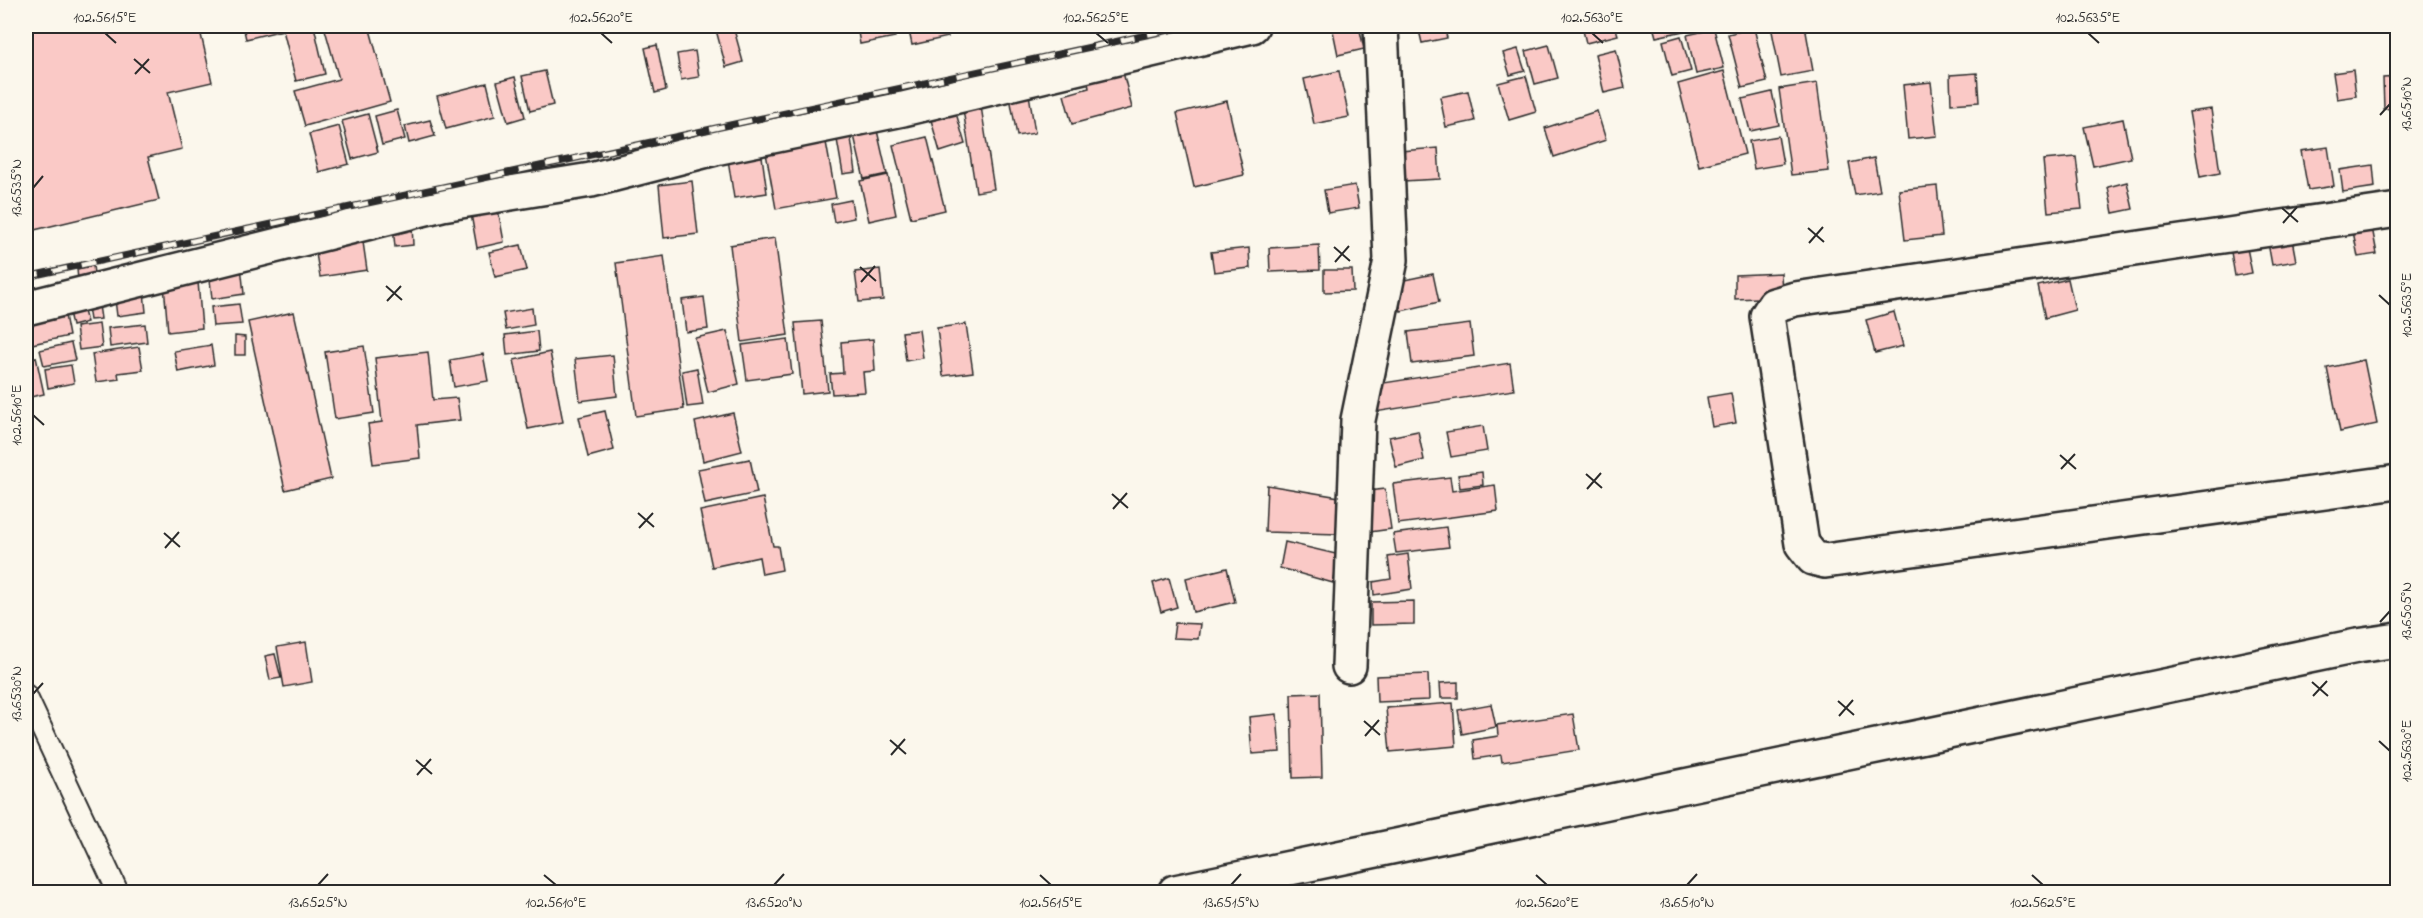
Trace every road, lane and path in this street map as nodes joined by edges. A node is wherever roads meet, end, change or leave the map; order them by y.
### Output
1 (1252, 26) edge
2 (1381, 26) edge
3 (2397, 210) edge
4 (26, 308) edge
5 (2397, 482) edge
6 (2397, 640) edge
7 (1349, 666) dead end
8 (26, 695) edge
9 (118, 892) edge
10 (1174, 892) edge

1 - 4 street
2 - 7 street
3 - 5 street
6 - 10 street
8 - 9 lane

